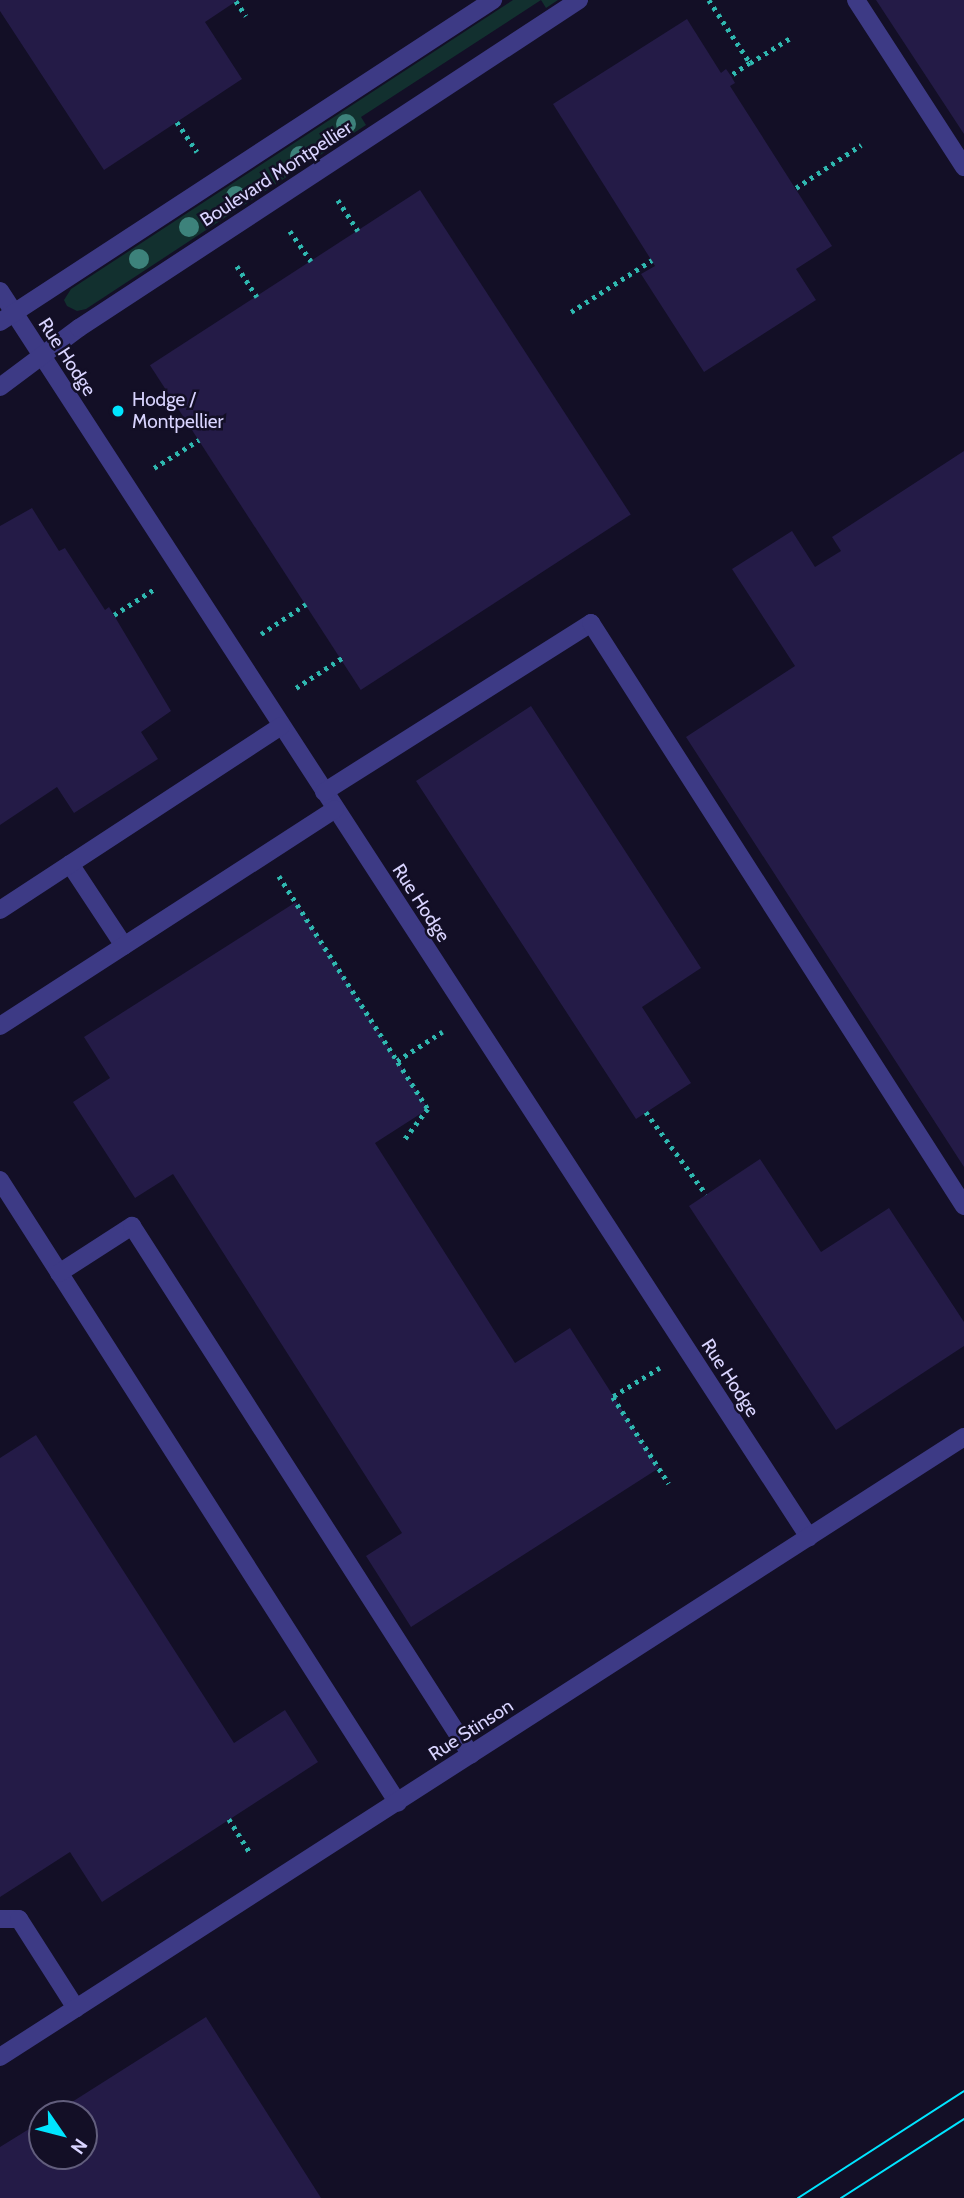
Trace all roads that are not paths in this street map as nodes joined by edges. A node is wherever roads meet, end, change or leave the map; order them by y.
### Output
1 (494, 0) edge
2 (579, 0) edge
3 (856, 0) edge
4 (964, 167) edge
5 (0, 291) edge
6 (7, 318) edge
7 (42, 357) junction
8 (0, 387) edge
9 (281, 726) junction
10 (324, 792) junction
11 (335, 809) junction
12 (70, 864) junction
13 (0, 910) edge
14 (124, 946) junction
15 (0, 1026) edge
16 (0, 1180) edge
17 (964, 1206) edge
18 (59, 1273) junction
19 (964, 1437) edge
20 (809, 1537) junction
21 (471, 1755) junction
22 (398, 1802) junction
23 (0, 1919) edge
24 (76, 2008) junction
25 (0, 2057) edge

1 - 6 street, Boulevard Montpellier
2 - 7 street, Boulevard Montpellier
3 - 4 street
5 - 6 street, Rue Hodge
6 - 7 street, Rue Hodge
7 - 8 street, Boulevard Montpellier
7 - 9 street, Rue Hodge
9 - 10 street, Rue Hodge
9 - 12 street
10 - 11 street, Rue Hodge
10 - 17 street
11 - 14 street
11 - 20 street, Rue Hodge
12 - 13 street
12 - 14 street
14 - 15 street
16 - 18 street
18 - 21 street
18 - 22 street
19 - 20 street, Rue Stinson
20 - 21 street, Rue Stinson
21 - 22 street, Rue Stinson
22 - 24 street, Rue Stinson
23 - 24 street
24 - 25 street, Rue Stinson

